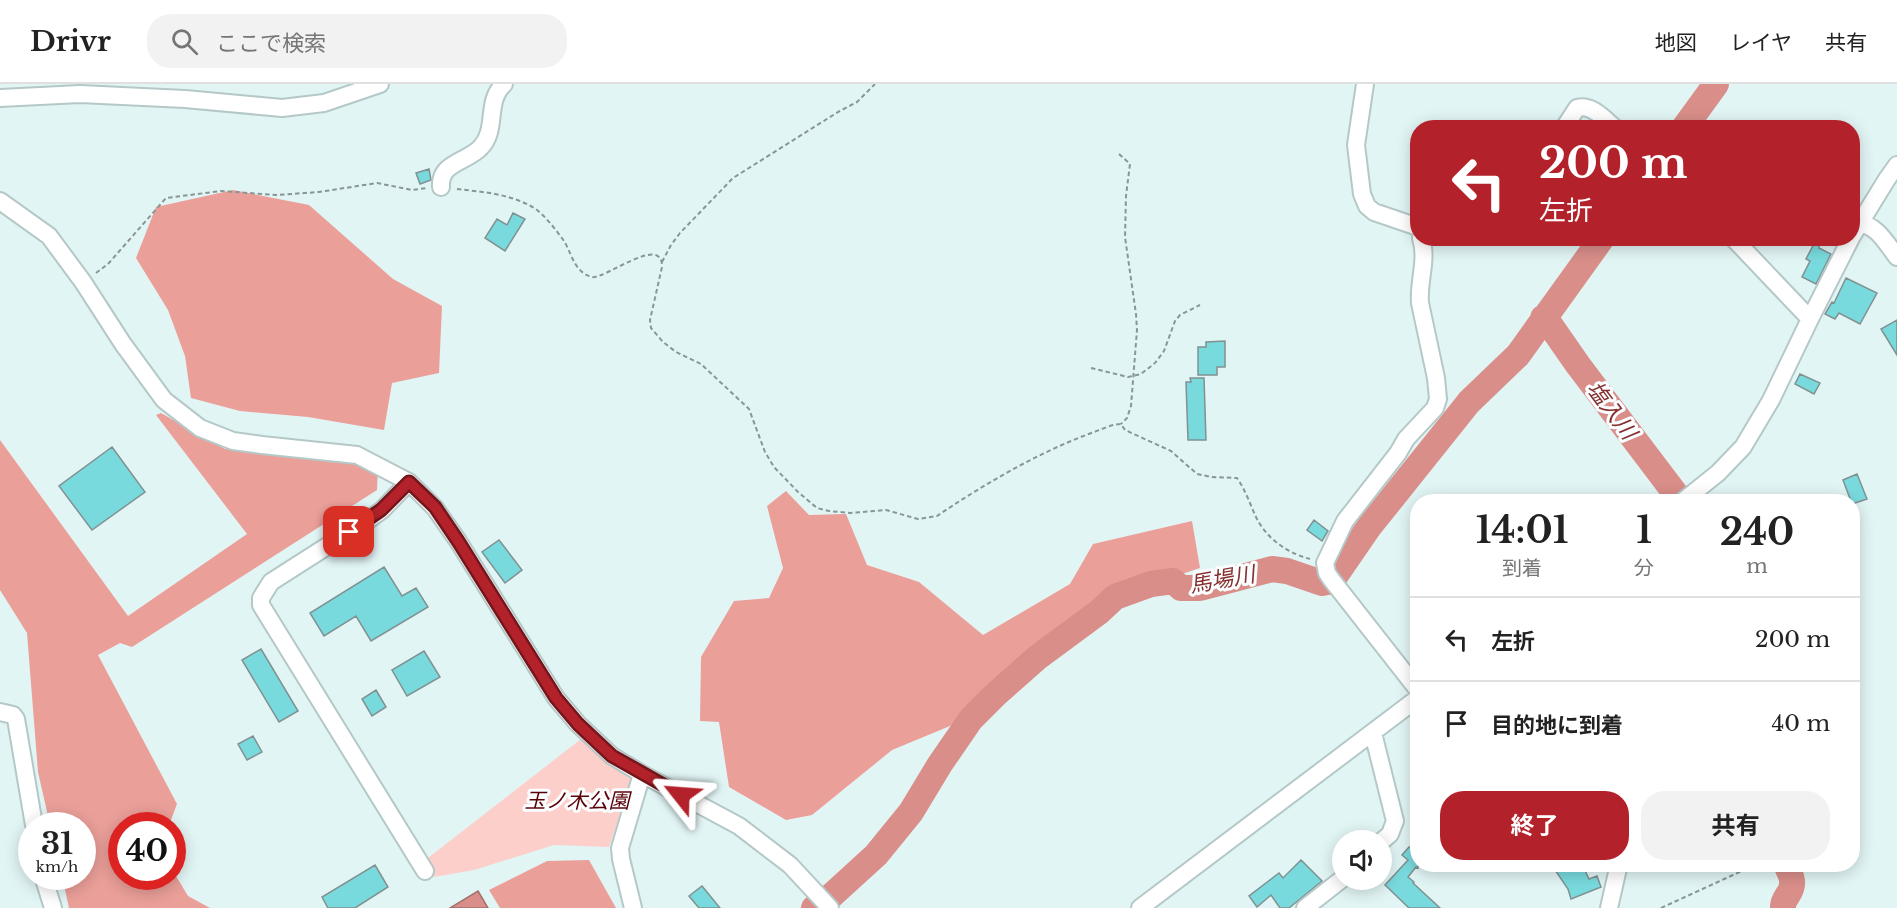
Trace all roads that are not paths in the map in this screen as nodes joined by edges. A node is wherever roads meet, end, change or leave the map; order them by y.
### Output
1 (380, 84) edge
2 (504, 84) edge
3 (1365, 84) edge
4 (0, 98) edge
5 (1569, 120) edge
6 (1605, 120) edge
7 (1897, 165) edge
8 (441, 187) road end
9 (0, 201) edge
10 (1860, 223) edge
11 (1410, 224) edge
12 (1860, 228) edge
13 (1423, 246) edge
14 (1741, 246) edge
15 (1847, 246) edge
16 (1897, 257) edge
17 (1810, 319) junction
18 (409, 482) junction
19 (1692, 494) edge
20 (1410, 680) edge
21 (1410, 704) edge
22 (0, 712) edge
23 (1373, 733) junction
24 (642, 774) junction
25 (32, 812) edge
26 (1392, 830) edge
27 (425, 871) dead end
28 (1617, 872) edge
29 (1332, 887) edge
30 (47, 890) edge
31 (53, 908) edge
32 (633, 908) edge
33 (830, 908) edge
34 (1140, 908) edge
35 (1305, 908) edge
36 (1610, 908) edge

1 - 4 street
2 - 8 street
3 - 11 street
5 - 6 street
7 - 10 street
9 - 18 street
12 - 16 street
13 - 20 street
14 - 17 street
15 - 17 street
17 - 19 street
18 - 24 street
18 - 27 street
21 - 23 street
22 - 25 street
23 - 26 street
23 - 34 street
24 - 32 street
24 - 33 street
28 - 36 street
29 - 35 street
30 - 31 street

